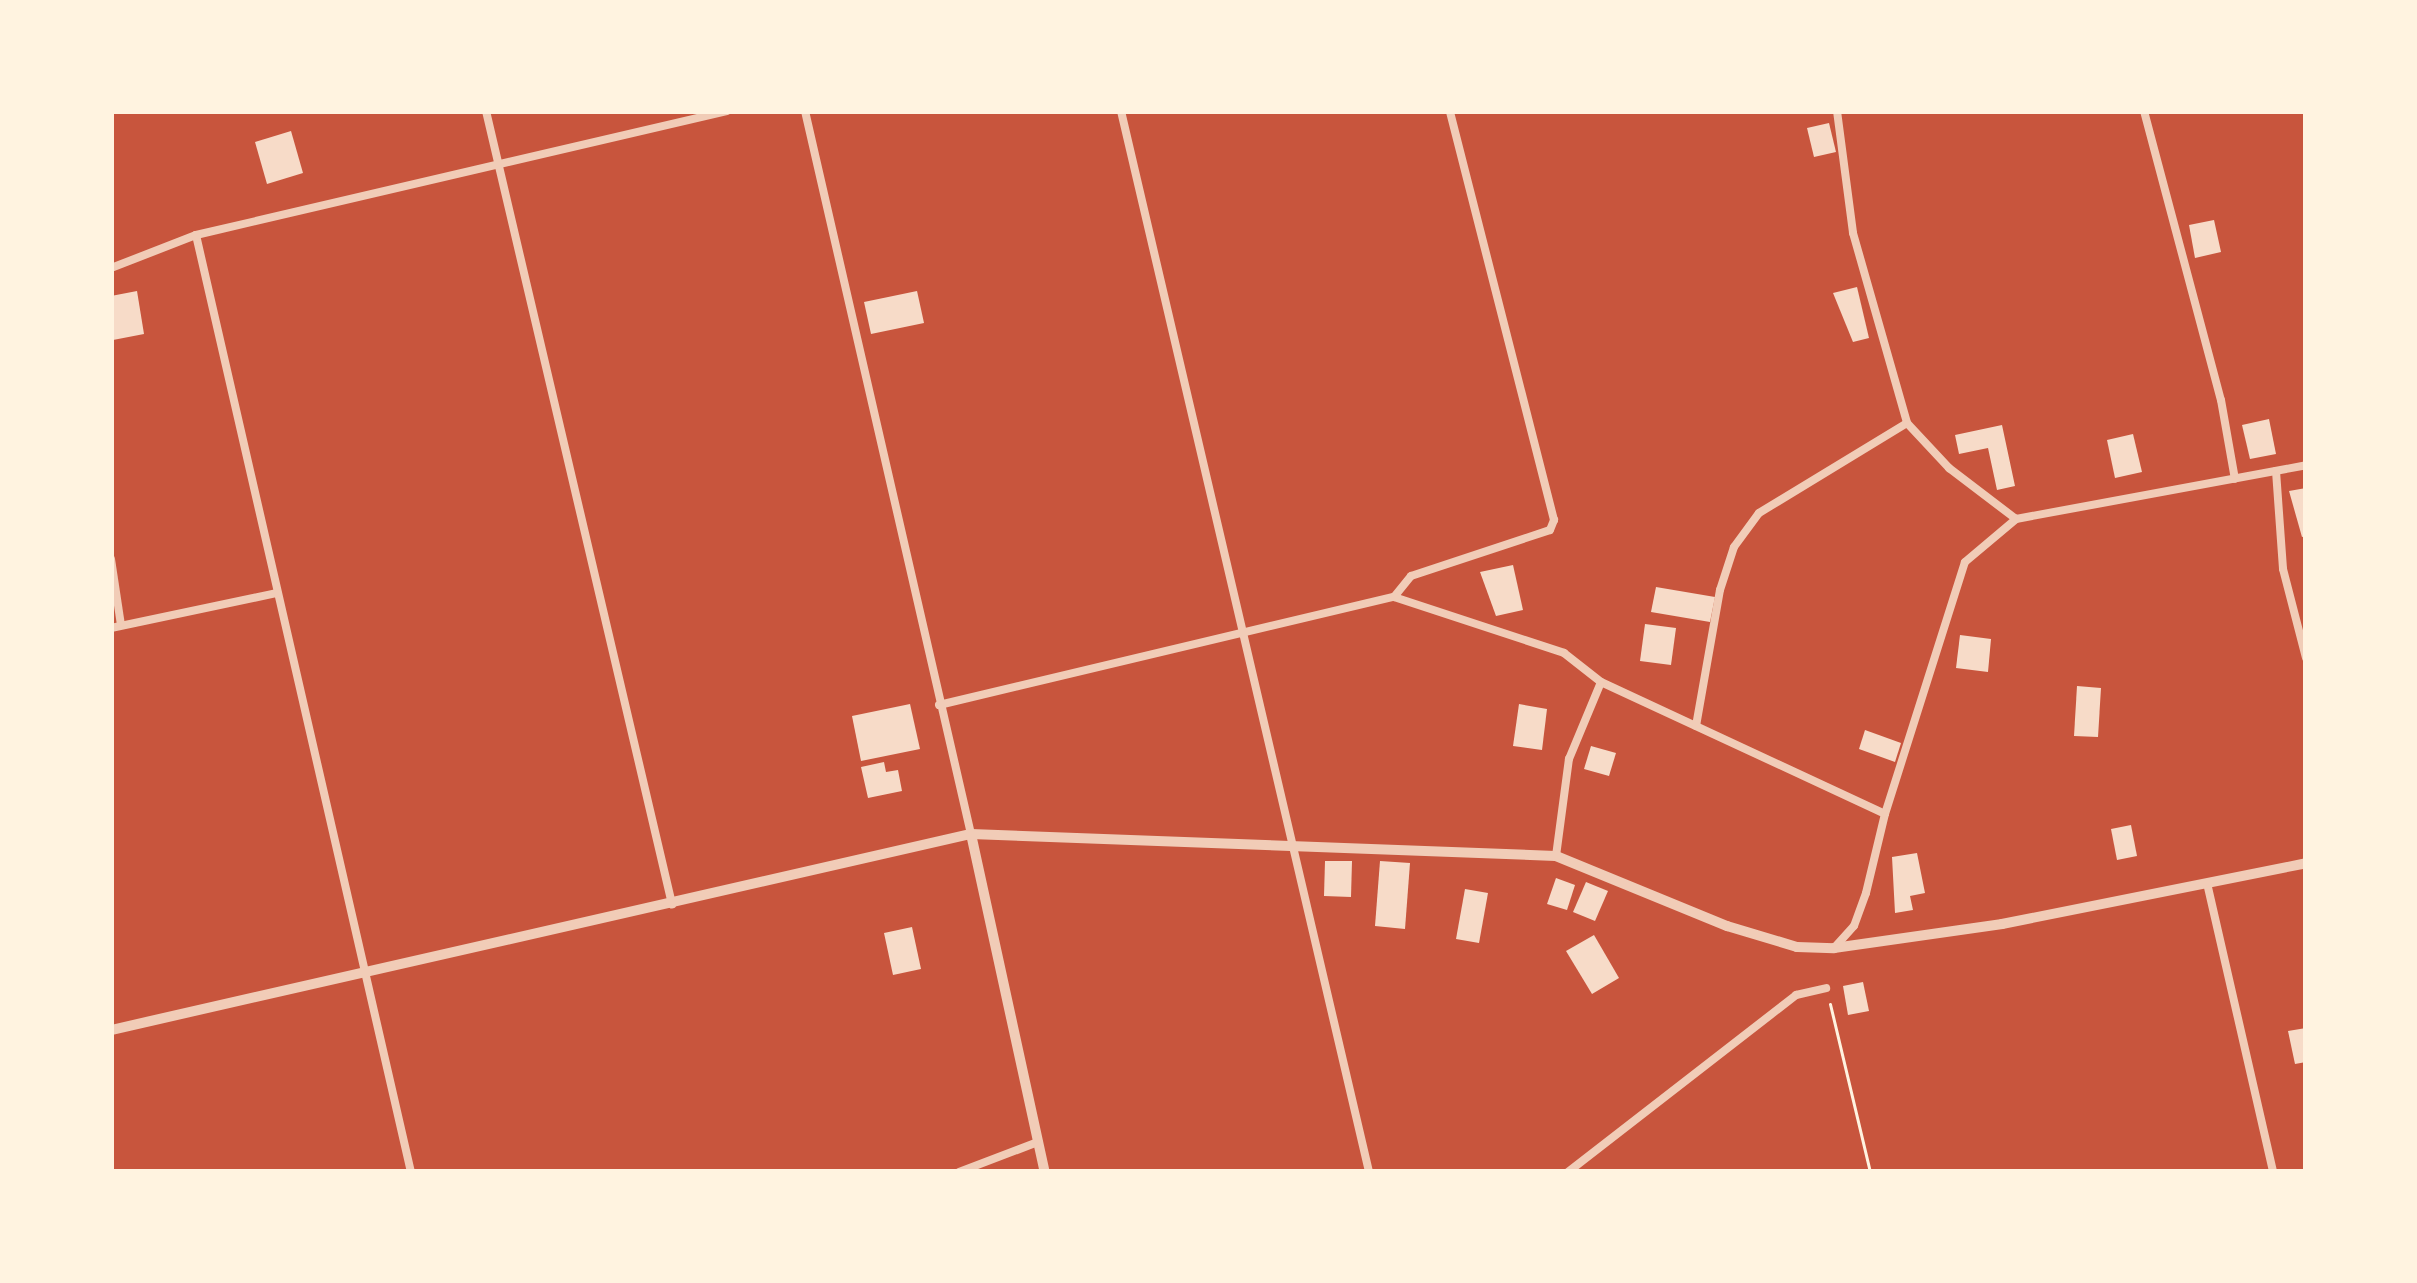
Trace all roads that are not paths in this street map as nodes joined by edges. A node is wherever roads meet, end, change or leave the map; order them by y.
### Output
1 (486, 111) edge
2 (727, 111) edge
3 (805, 111) edge
4 (1121, 111) edge
5 (1450, 111) edge
6 (1837, 111) edge
7 (2144, 111) edge
8 (501, 164) junction
9 (196, 235) junction
10 (111, 268) edge
11 (1906, 423) junction
12 (2306, 465) edge
13 (2276, 471) junction
14 (2235, 478) junction
15 (2016, 519) junction
16 (111, 559) edge
17 (277, 593) junction
18 (1394, 597) junction
19 (116, 627) edge
20 (1244, 633) junction
21 (2306, 658) edge
22 (1601, 682) junction
23 (939, 705) junction
24 (1696, 726) junction
25 (1885, 814) junction
26 (970, 834) junction
27 (1293, 843) junction
28 (1556, 856) junction
29 (2306, 863) edge
30 (2207, 883) junction
31 (672, 904) junction
32 (1834, 948) junction
33 (368, 972) junction
34 (1826, 988) road end
35 (111, 1030) edge
36 (1038, 1142) junction
37 (411, 1172) edge
38 (959, 1172) edge
39 (1045, 1172) edge
40 (1369, 1172) edge
41 (1568, 1172) edge
42 (2273, 1172) edge

1 - 8 street
2 - 8 street
3 - 23 street
4 - 20 street
5 - 18 street
6 - 11 street
7 - 14 street
8 - 9 street
8 - 31 street
9 - 10 street
9 - 17 street
11 - 15 street
11 - 24 street
12 - 13 street
13 - 14 street
13 - 21 street
14 - 15 street
15 - 25 street
16 - 19 street
17 - 19 street
17 - 33 street
18 - 20 street
18 - 22 street
20 - 23 street
20 - 27 street
22 - 24 street
22 - 28 street
23 - 26 street
24 - 25 street
25 - 32 street
26 - 27 street
26 - 31 street
26 - 36 street
27 - 28 street
27 - 40 street
28 - 32 street
29 - 30 street
30 - 32 street
30 - 42 street
31 - 33 street
33 - 35 street
33 - 37 street
34 - 41 street
36 - 38 street
36 - 39 street

